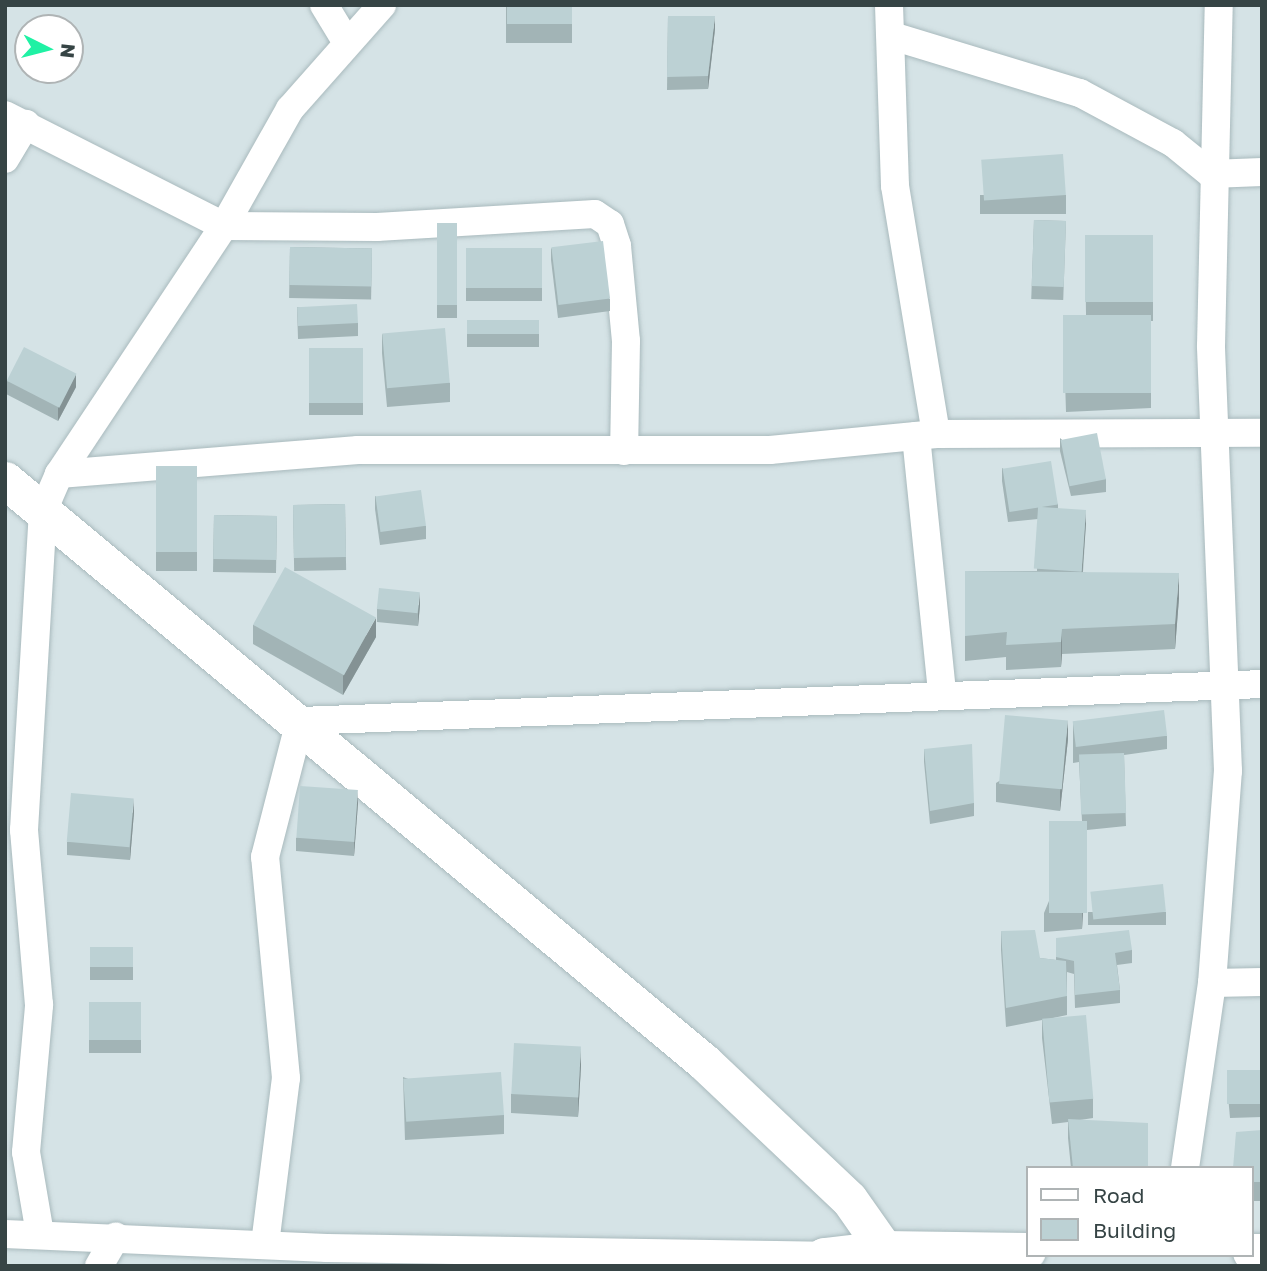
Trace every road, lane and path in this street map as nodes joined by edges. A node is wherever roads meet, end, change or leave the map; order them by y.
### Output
1 (324, 5) edge
2 (382, 5) edge
3 (889, 5) edge
4 (1219, 5) edge
5 (892, 36) junction
6 (347, 43) junction
7 (16, 120) edge
8 (5, 159) edge
9 (1262, 172) edge
10 (1211, 174) junction
11 (224, 226) junction
12 (1262, 433) edge
13 (926, 435) junction
14 (1216, 438) junction
15 (624, 451) junction
16 (59, 474) junction
17 (5, 480) edge
18 (43, 511) junction
19 (1228, 684) junction
20 (1262, 684) edge
21 (942, 691) junction
22 (300, 720) junction
23 (15, 830) edge
24 (1262, 982) edge
25 (1212, 983) junction
26 (1185, 1166) edge
27 (5, 1234) edge
28 (40, 1234) junction
29 (116, 1237) junction
30 (265, 1244) junction
31 (884, 1249) junction
32 (1021, 1256) edge
33 (819, 1261) edge
34 (100, 1266) edge

1 - 6 street
2 - 6 street
3 - 5 street
4 - 10 street
5 - 10 street
5 - 13 street
6 - 11 street
7 - 8 street
7 - 11 street
9 - 10 street
10 - 14 street
11 - 15 street
11 - 16 street
12 - 14 street
13 - 14 street
13 - 15 street
13 - 21 street
14 - 19 street
15 - 16 street
16 - 18 street
17 - 18 street
18 - 22 street
18 - 23 street
19 - 20 street
19 - 21 street
19 - 25 street
21 - 22 street
22 - 30 street
22 - 31 street
23 - 28 street
24 - 25 street
25 - 26 street
27 - 28 street
28 - 29 street
29 - 30 street
29 - 34 street
30 - 33 street
31 - 32 street
31 - 33 street

